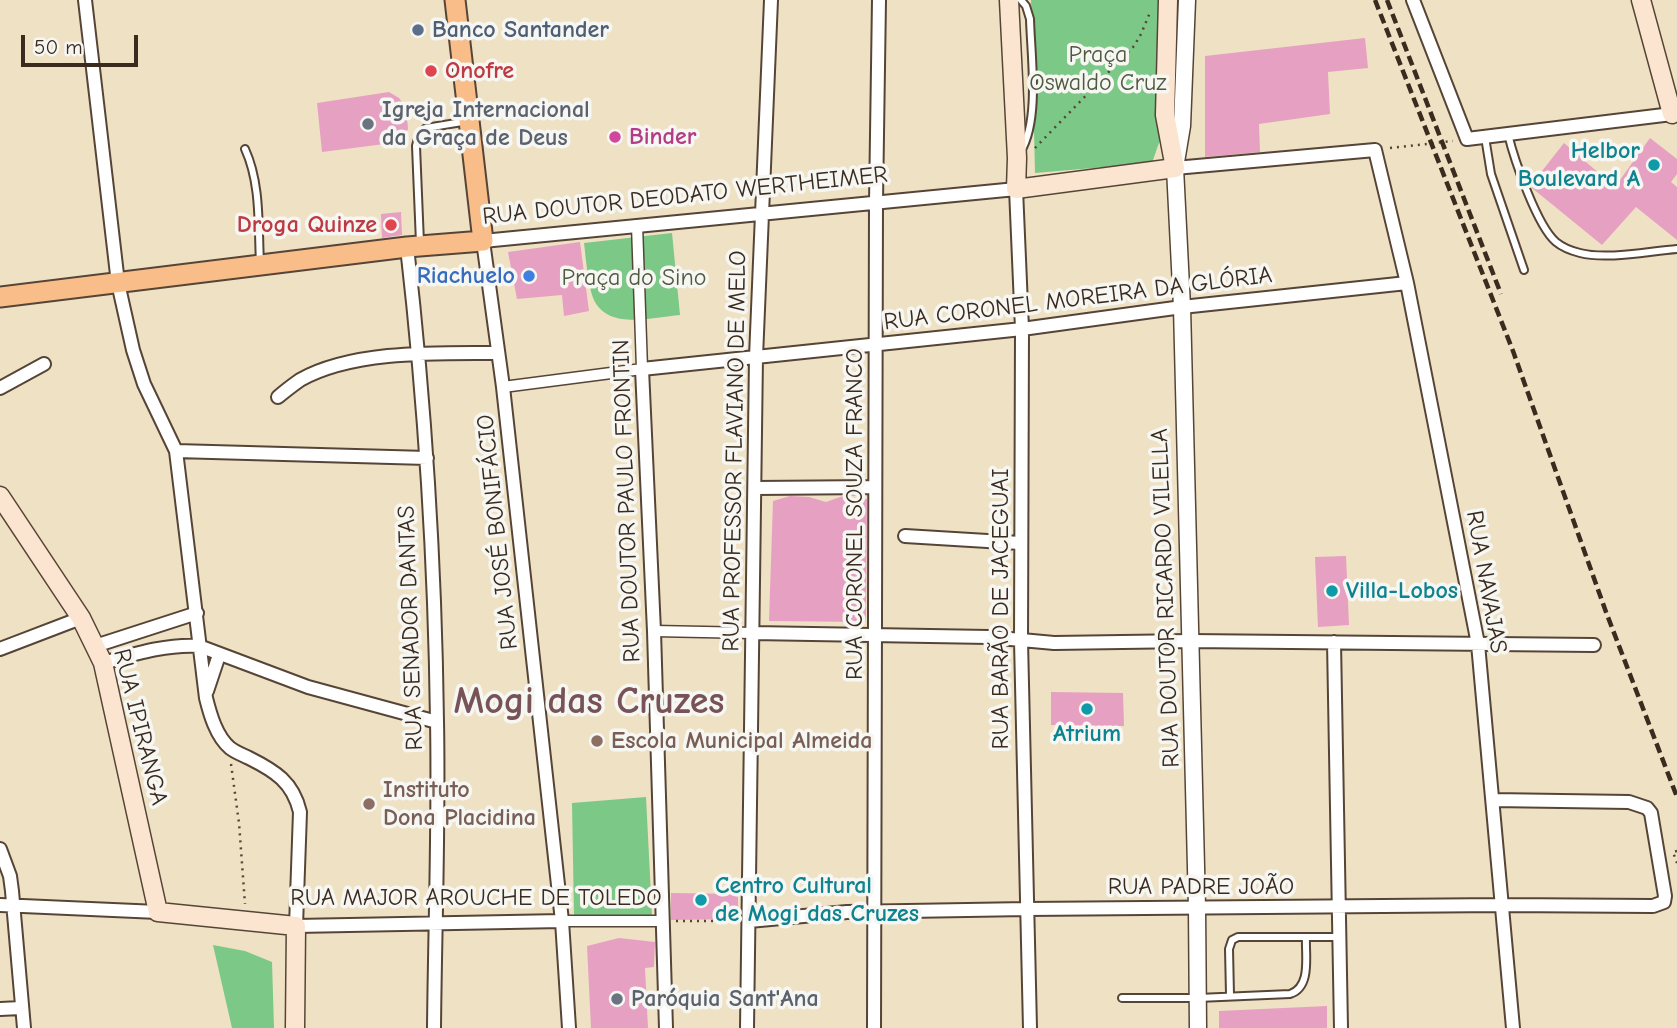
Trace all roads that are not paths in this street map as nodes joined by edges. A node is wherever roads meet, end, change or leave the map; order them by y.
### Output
1 (85, 0) edge
2 (455, 0) edge
3 (771, 0) edge
4 (879, 0) edge
5 (1009, 0) edge
6 (1021, 0) edge
7 (1168, 0) edge
8 (1187, 0) edge
9 (1413, 0) edge
10 (1641, 0) edge
11 (1675, 115) edge
12 (469, 120) junction
13 (1508, 134) junction
14 (1485, 137) junction
15 (245, 149) dead end
16 (1375, 150) joint
17 (1016, 162) junction
18 (1175, 168) junction
19 (1016, 189) junction
20 (876, 202) junction
21 (761, 213) junction
22 (637, 225) junction
23 (484, 241) junction
24 (414, 246) junction
25 (1677, 249) edge
26 (260, 265) junction
27 (1524, 270) dead end
28 (118, 282) junction
29 (1407, 283) junction
30 (0, 297) edge
31 (1182, 307) junction
32 (1022, 329) junction
33 (877, 344) junction
34 (498, 353) junction
35 (419, 354) junction
36 (757, 357) junction
37 (44, 364) dead end
38 (642, 369) junction
39 (503, 387) junction
40 (0, 388) edge
41 (278, 397) dead end
42 (176, 452) junction
43 (427, 458) junction
44 (875, 487) junction
45 (756, 488) junction
46 (0, 496) edge
47 (905, 537) dead end
48 (1020, 542) junction
49 (197, 613) junction
50 (81, 618) junction
51 (654, 631) junction
52 (753, 633) junction
53 (876, 634) junction
54 (1021, 640) junction
55 (1190, 641) junction
56 (1334, 642) junction
57 (1478, 644) junction
58 (1594, 645) dead end
59 (95, 646) junction
60 (199, 646) junction
61 (0, 649) edge
62 (219, 655) junction
63 (103, 663) junction
64 (206, 698) junction
65 (437, 722) junction
66 (1493, 800) junction
67 (0, 849) edge
68 (1502, 905) junction
69 (6, 906) edge
70 (1197, 907) junction
71 (1339, 907) junction
72 (1027, 909) junction
73 (876, 911) junction
74 (158, 912) junction
75 (246, 919) junction
76 (749, 920) junction
77 (562, 921) junction
78 (662, 921) junction
79 (435, 922) junction
80 (296, 926) junction
81 (1306, 937) junction
82 (1339, 937) junction
83 (295, 970) junction
84 (1230, 995) junction
85 (1122, 998) dead end
86 (1198, 998) junction
87 (21, 1008) junction
88 (0, 1009) edge
89 (24, 1028) edge
90 (295, 1028) edge
91 (434, 1028) edge
92 (569, 1028) edge
93 (666, 1028) edge
94 (747, 1028) edge
95 (874, 1028) edge
96 (1030, 1028) edge
97 (1198, 1028) edge
98 (1341, 1028) edge
99 (1513, 1028) edge

1 - 28 street
2 - 12 main road
3 - 21 street, RUA PROFESSOR FLAVIANO DE MELO
4 - 20 street, RUA CORONEL SOUZA FRANCO
5 - 17 main road
6 - 17 lane
7 - 18 main road
8 - 18 street, RUA DOUTOR RICARDO VILELLA
9 - 14 street
10 - 11 main road
11 - 13 street
12 - 23 main road
12 - 24 lane
13 - 14 street
13 - 25 lane
14 - 27 lane
15 - 26 lane
16 - 18 street, RUA DOUTOR DEODATO WERTHEIMER
16 - 29 street, RUA NAVAJAS
17 - 19 main road
18 - 19 main road, RUA DOUTOR DEODATO WERTHEIMER
18 - 31 street, RUA DOUTOR RICARDO VILELLA
19 - 20 street, RUA DOUTOR DEODATO WERTHEIMER
19 - 32 street, RUA BARÃO DE JACEGUAI
20 - 21 street, RUA DOUTOR DEODATO WERTHEIMER
20 - 33 street, RUA CORONEL SOUZA FRANCO
21 - 22 street, RUA DOUTOR DEODATO WERTHEIMER
21 - 36 street, RUA PROFESSOR FLAVIANO DE MELO
22 - 23 street, RUA DOUTOR DEODATO WERTHEIMER
22 - 38 street, RUA DOUTOR PAULO FRONTIN
23 - 24 main road, RUA DOUTOR DEODATO WERTHEIMER
23 - 34 street, RUA JOSÉ BONIFÁCIO
24 - 26 main road, RUA DOUTOR DEODATO WERTHEIMER
24 - 35 street, RUA SENADOR DANTAS
26 - 28 main road, RUA DOUTOR DEODATO WERTHEIMER
28 - 30 main road, RUA DOUTOR DEODATO WERTHEIMER
28 - 42 street
29 - 31 street, RUA CORONEL MOREIRA DA GLÓRIA
29 - 57 street, RUA NAVAJAS
31 - 32 street, RUA CORONEL MOREIRA DA GLÓRIA
31 - 55 street, RUA DOUTOR RICARDO VILELLA
32 - 33 street, RUA CORONEL MOREIRA DA GLÓRIA
32 - 48 street, RUA BARÃO DE JACEGUAI
33 - 36 street, RUA CORONEL MOREIRA DA GLÓRIA
33 - 44 street, RUA CORONEL SOUZA FRANCO
34 - 35 street
34 - 39 street, RUA JOSÉ BONIFÁCIO
35 - 41 street
35 - 43 street, RUA SENADOR DANTAS
36 - 38 street, RUA CORONEL MOREIRA DA GLÓRIA
36 - 45 street, RUA PROFESSOR FLAVIANO DE MELO
37 - 40 street
38 - 39 street, RUA CORONEL MOREIRA DA GLÓRIA
38 - 51 street, RUA DOUTOR PAULO FRONTIN
39 - 77 street, RUA JOSÉ BONIFÁCIO
42 - 43 street
42 - 49 street
43 - 65 street, RUA SENADOR DANTAS
44 - 45 street
44 - 53 street, RUA CORONEL SOUZA FRANCO
45 - 52 street, RUA PROFESSOR FLAVIANO DE MELO
46 - 50 main road, RUA IPIRANGA
47 - 48 street
48 - 54 street, RUA BARÃO DE JACEGUAI
49 - 59 street
49 - 60 street
50 - 59 main road, RUA IPIRANGA
50 - 61 street
51 - 52 street
51 - 78 street, RUA DOUTOR PAULO FRONTIN
52 - 53 street
52 - 76 street, RUA PROFESSOR FLAVIANO DE MELO
53 - 54 street
53 - 73 street, RUA CORONEL SOUZA FRANCO
54 - 55 street
54 - 72 street, RUA BARÃO DE JACEGUAI
55 - 56 street
55 - 70 street, RUA DOUTOR RICARDO VILELLA
56 - 57 street
56 - 71 street
57 - 58 street
57 - 66 street, RUA NAVAJAS
59 - 63 main road, RUA IPIRANGA
60 - 62 street
60 - 63 street
60 - 64 street
62 - 64 street
62 - 65 street
63 - 74 main road, RUA IPIRANGA
64 - 80 street
65 - 79 street, RUA SENADOR DANTAS
66 - 68 street, RUA NAVAJAS
66 - 68 street, RUA PADRE JOÃO
67 - 69 street
68 - 71 street, RUA PADRE JOÃO
68 - 99 street, RUA NAVAJAS
69 - 74 street, RUA MAJOR AROUCHE DE TOLEDO
69 - 87 street
70 - 71 street, RUA PADRE JOÃO
70 - 72 street, RUA PADRE JOÃO
70 - 86 street, RUA DOUTOR RICARDO VILELLA
71 - 82 street
72 - 73 street, RUA PADRE JOÃO
72 - 96 street, RUA BARÃO DE JACEGUAI
73 - 76 street, RUA PADRE JOÃO
73 - 95 street, RUA CORONEL SOUZA FRANCO
74 - 75 main road, RUA MAJOR AROUCHE DE TOLEDO
75 - 80 main road, RUA MAJOR AROUCHE DE TOLEDO
75 - 83 main road, RUA MAJOR AROUCHE DE TOLEDO
76 - 94 street, RUA PROFESSOR FLAVIANO DE MELO
77 - 78 street, RUA MAJOR AROUCHE DE TOLEDO
77 - 79 street, RUA MAJOR AROUCHE DE TOLEDO
77 - 92 street, RUA JOSÉ BONIFÁCIO
78 - 93 street, RUA DOUTOR PAULO FRONTIN
79 - 80 street, RUA MAJOR AROUCHE DE TOLEDO
79 - 91 street, RUA SENADOR DANTAS
80 - 83 main road
81 - 82 lane
81 - 84 lane
81 - 84 lane
82 - 98 street
83 - 90 main road
84 - 86 lane
85 - 86 lane
86 - 97 street, RUA DOUTOR RICARDO VILELLA
87 - 88 street
87 - 89 street

